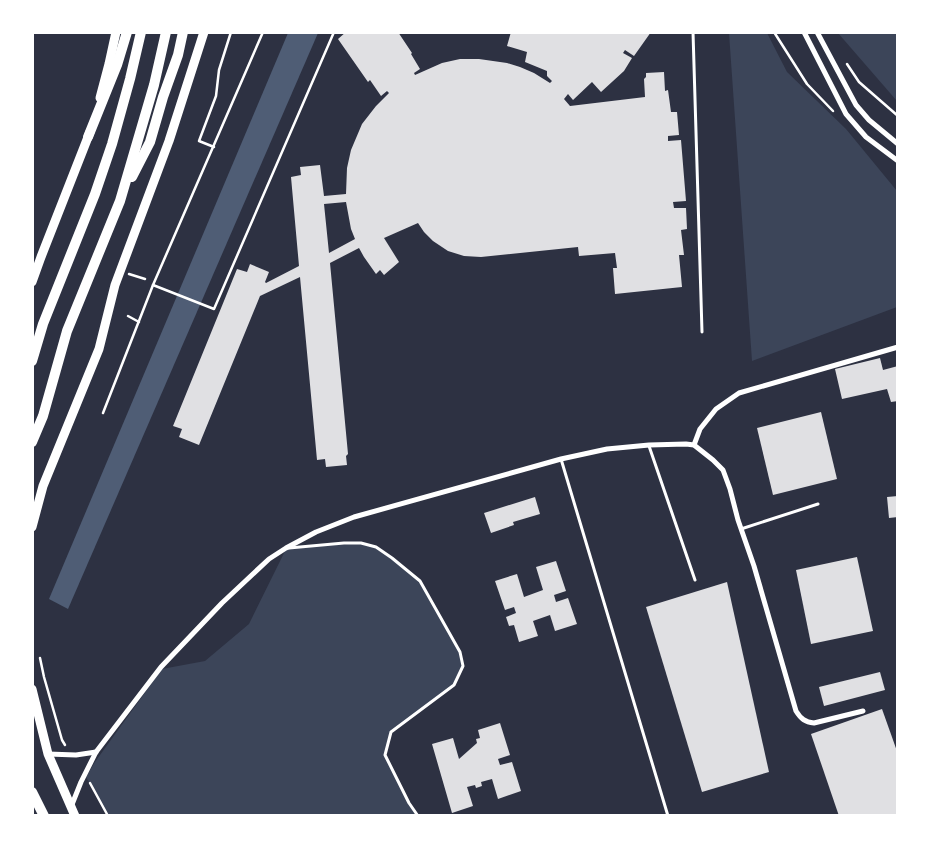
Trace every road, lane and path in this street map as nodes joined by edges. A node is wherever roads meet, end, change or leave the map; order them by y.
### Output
1 (116, 32) edge
2 (127, 32) edge
3 (141, 32) edge
4 (166, 32) edge
5 (183, 32) edge
6 (204, 32) edge
7 (231, 32) edge
8 (263, 32) edge
9 (334, 32) edge
10 (693, 32) edge
11 (804, 32) edge
12 (817, 32) edge
13 (843, 59) dead end
14 (898, 116) edge
15 (88, 137) junction
16 (898, 144) edge
17 (214, 147) junction
18 (898, 161) edge
19 (120, 201) junction
20 (121, 272) junction
21 (145, 279) dead end
22 (32, 282) edge
23 (154, 284) junction
24 (128, 316) dead end
25 (139, 322) junction
26 (702, 332) dead end
27 (898, 348) edge
28 (32, 361) edge
29 (103, 413) dead end
30 (32, 442) edge
31 (648, 445) junction
32 (694, 445) junction
33 (561, 459) junction
34 (818, 504) dead end
35 (32, 527) edge
36 (741, 529) junction
37 (286, 548) junction
38 (695, 580) dead end
39 (40, 658) dead end
40 (32, 689) edge
41 (863, 711) dead end
42 (96, 752) junction
43 (48, 754) junction
44 (72, 755) junction
45 (84, 776) junction
46 (32, 792) edge
47 (73, 811) edge
48 (44, 816) edge
49 (108, 816) edge
50 (418, 816) edge
51 (668, 816) edge

1 - 15 main road
2 - 15 highway
3 - 28 highway
4 - 19 highway
5 - 19 highway
6 - 20 main road
7 - 17 path
8 - 17 path
9 - 23 path
10 - 26 lane
11 - 18 street
12 - 16 street
13 - 14 path
15 - 22 main road
17 - 23 path
19 - 30 highway
20 - 21 path
20 - 35 main road
23 - 25 path
24 - 25 path
25 - 29 path
27 - 32 street
31 - 32 street
31 - 33 street
31 - 38 lane
32 - 36 street
33 - 37 street
33 - 51 lane
34 - 36 lane
36 - 41 street
37 - 42 street
37 - 50 lane
39 - 44 path
40 - 43 main road
42 - 44 street
42 - 45 street
43 - 44 street
43 - 47 main road
45 - 47 street
45 - 49 path
46 - 48 highway

